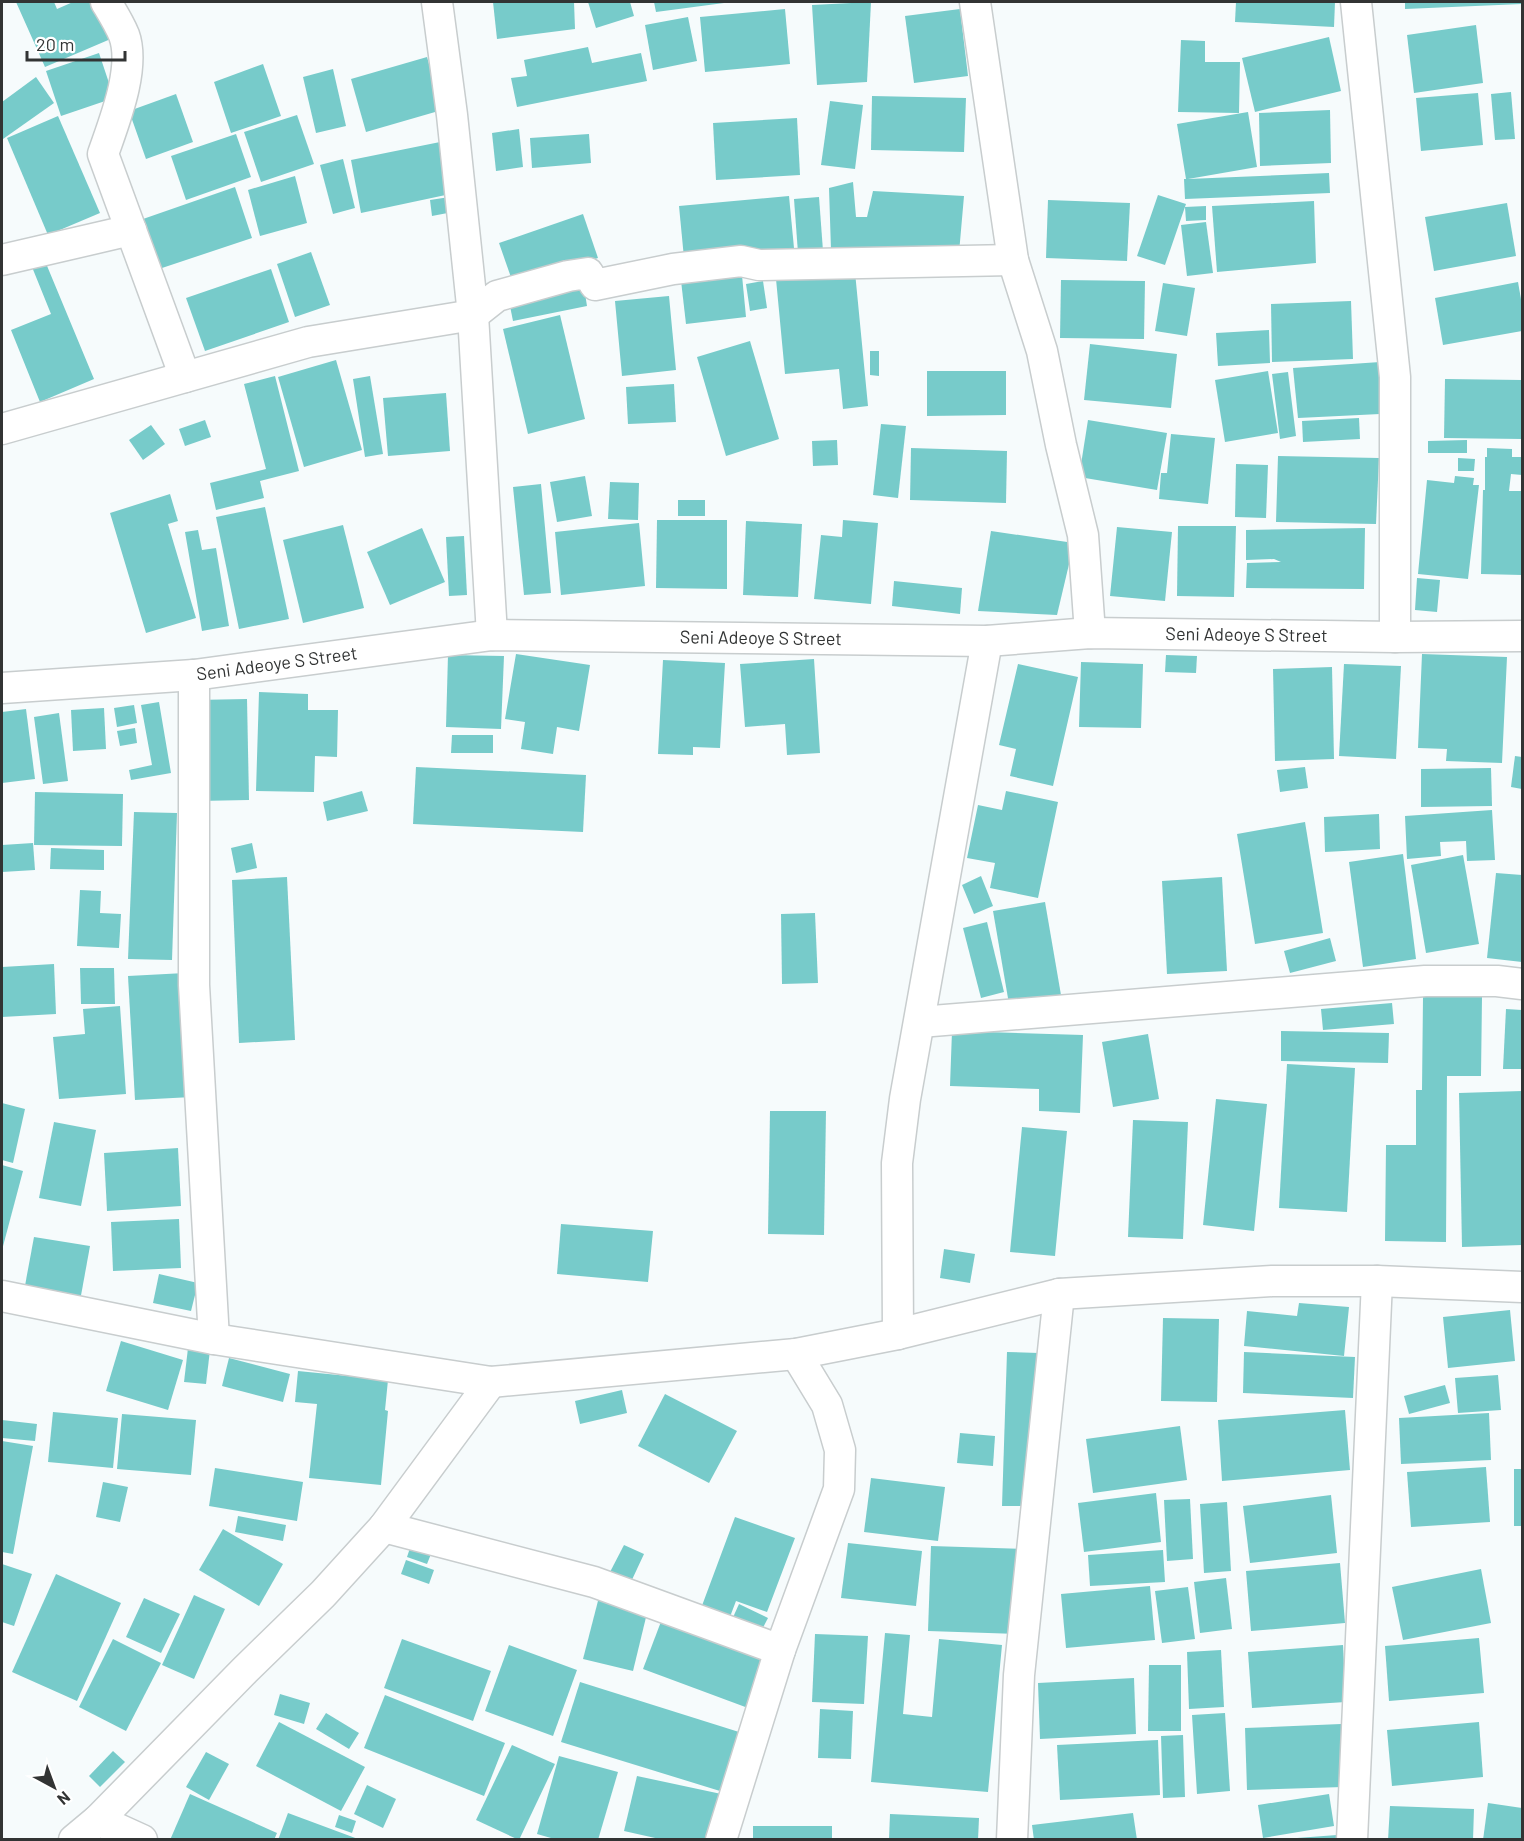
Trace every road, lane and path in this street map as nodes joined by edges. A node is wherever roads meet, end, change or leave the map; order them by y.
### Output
1 (106, 2) edge
2 (437, 2) edge
3 (975, 2) edge
4 (1356, 2) edge
5 (131, 230) junction
6 (2, 260) edge
7 (1013, 260) junction
8 (473, 315) junction
9 (184, 377) junction
10 (2, 429) edge
11 (1090, 633) junction
12 (492, 635) junction
13 (1522, 636) edge
14 (1395, 637) junction
15 (987, 641) junction
16 (194, 675) junction
17 (2, 688) edge
18 (1522, 984) edge
19 (920, 1022) junction
20 (1377, 1281) junction
21 (1522, 1287) edge
22 (1059, 1294) junction
23 (2, 1296) edge
24 (898, 1334) junction
25 (214, 1339) junction
26 (796, 1354) junction
27 (491, 1382) junction
28 (384, 1527) junction
29 (780, 1650) junction
30 (98, 1820) junction
31 (74, 1839) edge
32 (142, 1839) edge
33 (721, 1839) edge
34 (1012, 1839) edge
35 (1352, 1839) edge

1 - 5 street
2 - 8 street
3 - 7 street
4 - 14 street
5 - 6 street
5 - 9 street
7 - 8 street
7 - 11 street
8 - 9 street
8 - 12 street
9 - 10 street
11 - 14 street, Seni Adeoye S Street
11 - 15 street, Seni Adeoye S Street
12 - 15 street, Seni Adeoye S Street
12 - 16 street, Seni Adeoye S Street
13 - 14 street, Seni Adeoye S Street
15 - 19 street
16 - 17 street, Seni Adeoye S Street
16 - 25 street
18 - 19 street
19 - 24 street
20 - 21 street
20 - 22 street
20 - 35 street
22 - 24 street
22 - 34 street
23 - 25 street
24 - 26 street
25 - 27 street
26 - 27 street
26 - 29 street
27 - 28 street
28 - 29 street
28 - 30 street
29 - 33 street
30 - 31 street
30 - 32 street

